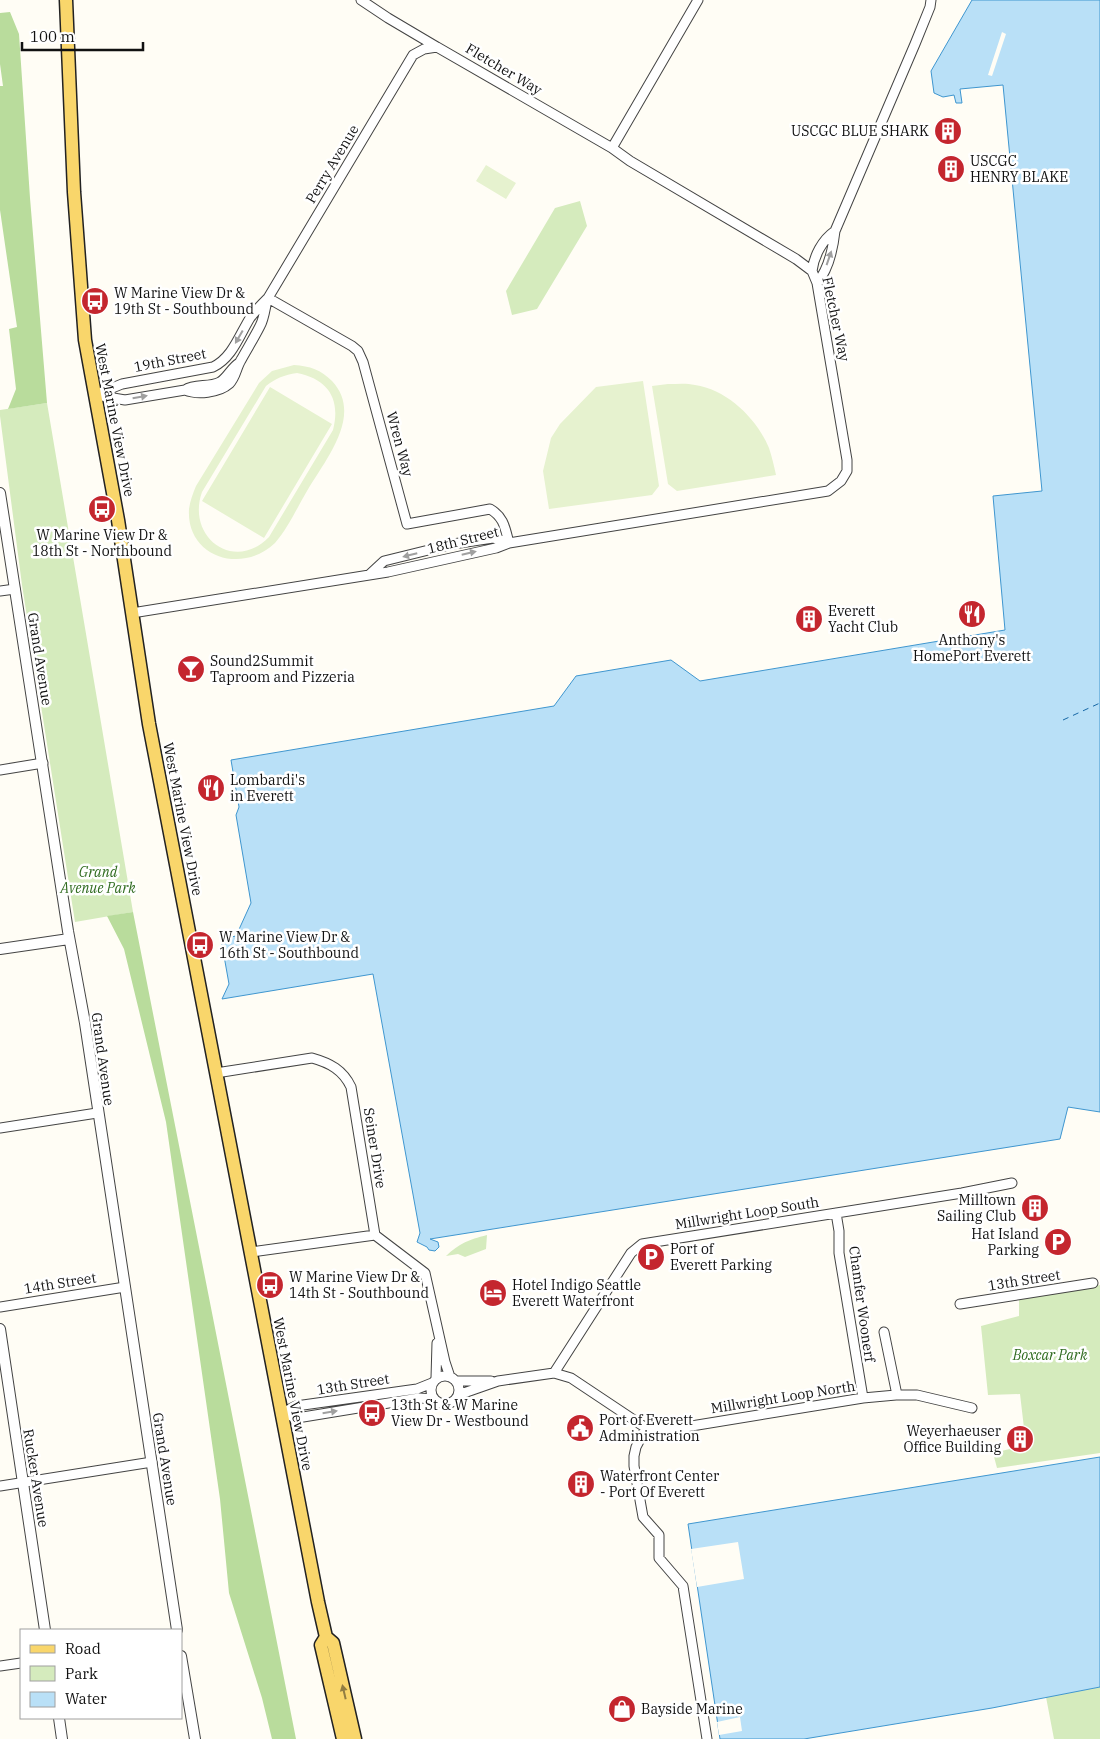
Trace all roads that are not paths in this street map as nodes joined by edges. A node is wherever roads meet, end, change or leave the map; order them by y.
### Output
1 (66, 0) edge
2 (362, 0) edge
3 (698, 0) edge
4 (931, 0) edge
5 (437, 47) junction
6 (612, 148) junction
7 (835, 231) junction
8 (812, 272) junction
9 (818, 283) junction
10 (268, 298) junction
11 (95, 395) junction
12 (0, 493) edge
13 (509, 543) junction
14 (15, 589) junction
15 (0, 591) edge
16 (132, 613) junction
17 (43, 763) junction
18 (0, 770) edge
19 (69, 939) junction
20 (0, 949) edge
21 (216, 1073) junction
22 (97, 1113) junction
23 (0, 1128) edge
24 (1012, 1183) dead end
25 (836, 1213) junction
26 (375, 1235) junction
27 (251, 1252) junction
28 (1093, 1283) dead end
29 (125, 1287) junction
30 (960, 1304) dead end
31 (0, 1307) edge
32 (0, 1329) edge
33 (884, 1332) dead end
34 (438, 1336) junction
35 (554, 1373) junction
36 (453, 1379) junction
37 (434, 1381) junction
38 (498, 1381) junction
39 (458, 1395) junction
40 (897, 1395) junction
41 (863, 1398) junction
42 (434, 1399) junction
43 (972, 1408) dead end
44 (282, 1413) junction
45 (646, 1428) junction
46 (152, 1462) junction
47 (23, 1483) junction
48 (0, 1486) edge
49 (45, 1629) edge
50 (177, 1629) edge
51 (326, 1637) junction
52 (182, 1662) edge
53 (20, 1663) edge
54 (0, 1666) edge
55 (59, 1719) edge
56 (62, 1739) edge
57 (194, 1739) edge
58 (343, 1739) edge
59 (355, 1739) edge
60 (707, 1739) edge

1 - 11 main road, West Marine View Drive
2 - 5 street, Fletcher Way
3 - 6 street
4 - 7 street
5 - 6 street, Fletcher Way
5 - 10 street, Perry Avenue
6 - 8 street, Fletcher Way
7 - 8 street
9 -> 7 street
8 - 9 street, Fletcher Way
9 - 13 street, Fletcher Way
10 -> 11 street, 19th Street
11 -> 10 street
10 - 13 street, Wren Way
11 - 16 main road, West Marine View Drive
12 - 14 street, Grand Avenue
13 - 16 street, 18th Street
14 - 15 street
14 - 17 street, Grand Avenue
16 - 21 main road, West Marine View Drive
17 - 18 street
17 - 19 street, Grand Avenue
19 - 20 street
19 - 22 street, Grand Avenue
21 - 26 street, Seiner Drive
21 - 27 main road, West Marine View Drive
22 - 23 street
22 - 29 street, Grand Avenue
24 - 25 street, Millwright Loop South
25 - 35 street, Millwright Loop South
25 - 41 street, Chamfer Woonerf
26 - 27 street
26 - 34 street
27 - 44 main road, West Marine View Drive
28 - 30 street, 13th Street
29 - 31 street, 14th Street
29 - 46 street, Grand Avenue
32 - 47 street, Rucker Avenue
33 - 40 street
34 - 36 street
34 - 37 street
35 - 38 street
35 - 45 street
36 - 37 street
36 - 38 street
36 - 39 street
37 - 42 street
37 - 44 street, 13th Street
38 - 39 street
39 - 42 street
40 - 41 street, Millwright Loop North
40 - 43 street, Millwright Loop North
41 - 45 street, Millwright Loop North
44 -> 42 street, 13th Street
44 - 51 main road, West Marine View Drive
45 - 60 street
46 - 47 street
46 - 50 street, Grand Avenue
47 - 48 street
47 - 49 street, Rucker Avenue
51 - 58 main road, West Marine View Drive
59 -> 51 main road, West Marine View Drive
52 - 57 street
53 - 54 street
55 - 56 street

